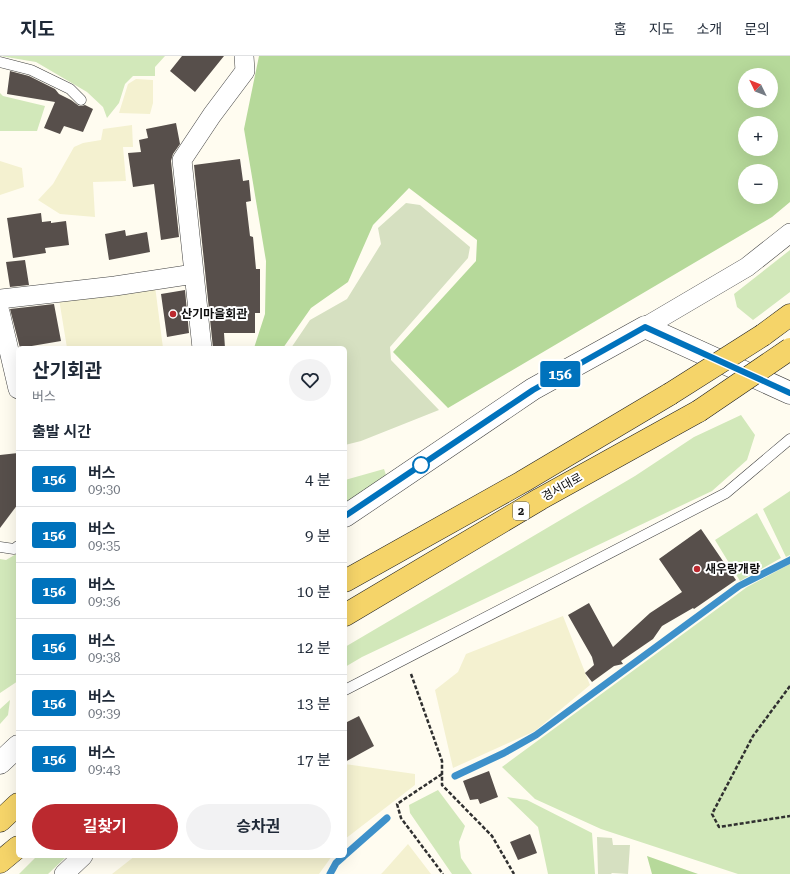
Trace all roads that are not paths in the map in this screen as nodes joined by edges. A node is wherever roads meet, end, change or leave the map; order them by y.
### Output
1 (244, 56) edge
2 (0, 62) edge
3 (81, 100) dead end
4 (790, 233) edge
5 (194, 274) junction
6 (0, 299) edge
7 (0, 312) edge
8 (790, 315) edge
9 (645, 327) junction
10 (202, 346) edge
11 (790, 349) edge
12 (16, 380) edge
13 (790, 393) edge
14 (790, 439) edge
15 (347, 515) edge
16 (0, 547) edge
17 (16, 548) edge
18 (347, 579) edge
19 (347, 614) edge
20 (347, 689) edge
21 (16, 748) edge
22 (0, 763) edge
23 (16, 806) edge
24 (0, 821) edge
25 (16, 849) edge
26 (81, 858) edge
27 (0, 862) edge
28 (64, 874) edge

1 - 5 street
2 - 3 lane
4 - 9 street
5 - 6 street
5 - 10 street
7 - 12 street
8 - 18 main road, 경서대로 / 2, bridge
9 - 13 street
9 - 15 street
11 - 19 main road, 경서대로 / 2, bridge
14 - 20 lane
16 - 17 lane
21 - 22 street
23 - 24 main road
25 - 27 main road
26 - 28 street

